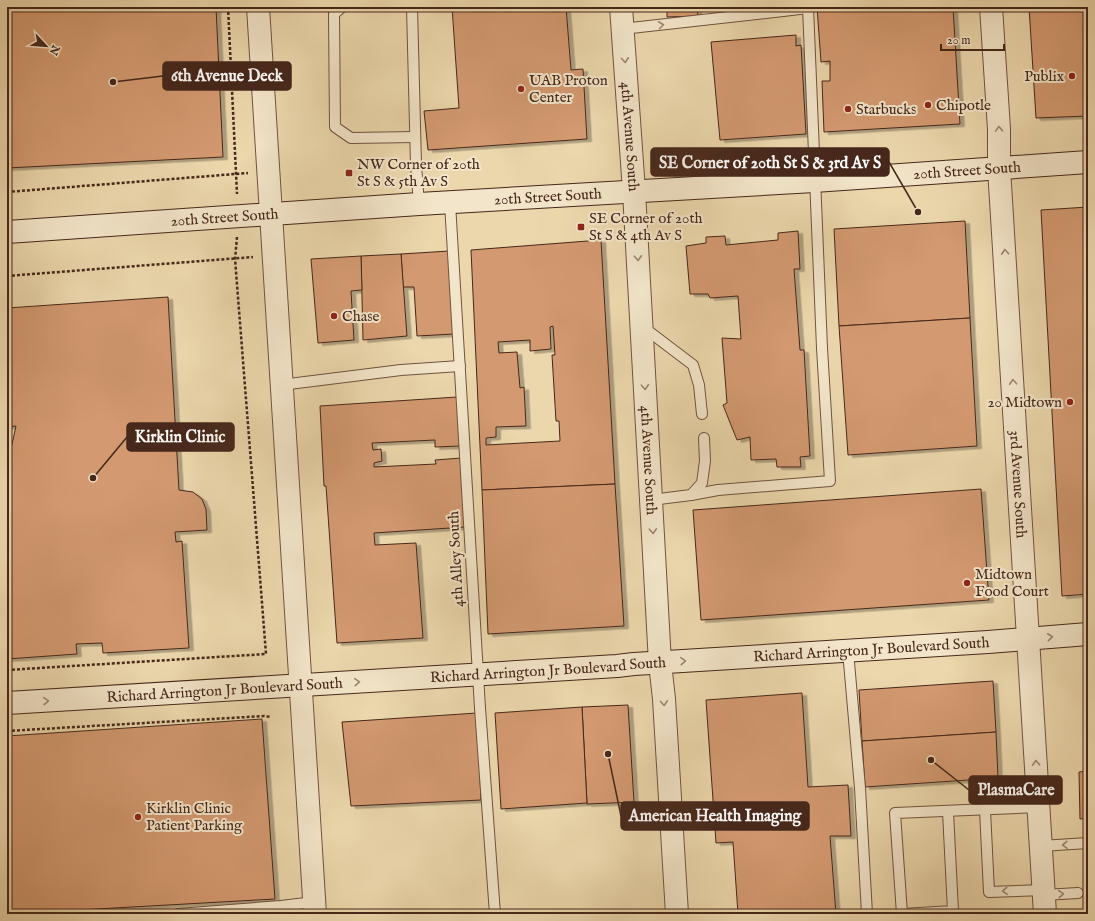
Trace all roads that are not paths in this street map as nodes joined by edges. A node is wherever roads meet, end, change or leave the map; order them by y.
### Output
1 (258, 7) edge
2 (342, 7) edge
3 (412, 7) edge
4 (621, 7) edge
5 (991, 7) edge
6 (808, 8) edge
7 (782, 9) edge
8 (622, 29) junction
9 (415, 137) junction
10 (1088, 162) edge
11 (999, 168) junction
12 (814, 181) junction
13 (634, 191) junction
14 (450, 203) junction
15 (419, 204) junction
16 (271, 214) junction
17 (7, 232) edge
18 (641, 326) junction
19 (460, 366) junction
20 (281, 385) junction
21 (702, 414) dead end
22 (704, 438) dead end
23 (692, 495) junction
24 (651, 500) junction
25 (1088, 634) edge
26 (1028, 639) junction
27 (848, 651) junction
28 (660, 663) junction
29 (478, 674) junction
30 (301, 686) junction
31 (7, 703) edge
32 (1038, 807) junction
33 (985, 810) junction
34 (948, 812) junction
35 (1088, 843) edge
36 (1041, 846) junction
37 (1078, 893) dead end
38 (1044, 900) edge
39 (315, 908) edge
40 (178, 914) edge
41 (495, 914) edge
42 (678, 914) edge
43 (867, 914) edge
44 (902, 914) edge

1 - 16 street
2 - 9 lane
3 - 9 lane
4 - 8 street, 4th Avenue South
11 -> 5 street, 3rd Avenue South
6 - 7 lane
6 - 12 lane
8 -> 7 lane
8 -> 13 street, 4th Avenue South
9 - 15 lane
10 - 11 street, 20th Street South
11 - 12 street, 20th Street South
26 -> 11 street, 3rd Avenue South
12 - 13 street, 20th Street South
12 - 23 lane
13 - 14 street, 20th Street South
13 -> 18 street, 4th Avenue South
14 - 15 street, 20th Street South
14 - 19 lane, 4th Alley South
15 - 16 street, 20th Street South
16 - 17 street, 20th Street South
16 - 20 street
18 - 21 lane
18 -> 24 street, 4th Avenue South
19 - 20 lane
19 - 29 lane, 4th Alley South
20 - 30 street
22 - 23 lane
23 - 24 lane
24 -> 28 street, 4th Avenue South
26 -> 25 street, Richard Arrington Jr Boulevard South
26 - 27 street, Richard Arrington Jr Boulevard South
32 -> 26 street, 3rd Avenue South
28 -> 27 street, Richard Arrington Jr Boulevard South
27 - 43 lane
28 - 29 street, Richard Arrington Jr Boulevard South
28 -> 42 street, 4th Avenue South
30 -> 29 street, Richard Arrington Jr Boulevard South
29 - 41 lane, 4th Alley South
31 -> 30 street, Richard Arrington Jr Boulevard South
30 - 39 street
32 - 33 lane
32 - 36 street, 3rd Avenue South
33 - 34 lane
38 -> 33 lane
34 - 44 lane
34 - 44 lane
35 -> 36 lane
36 - 38 street, 3rd Avenue South
38 -> 37 lane
39 - 40 lane

